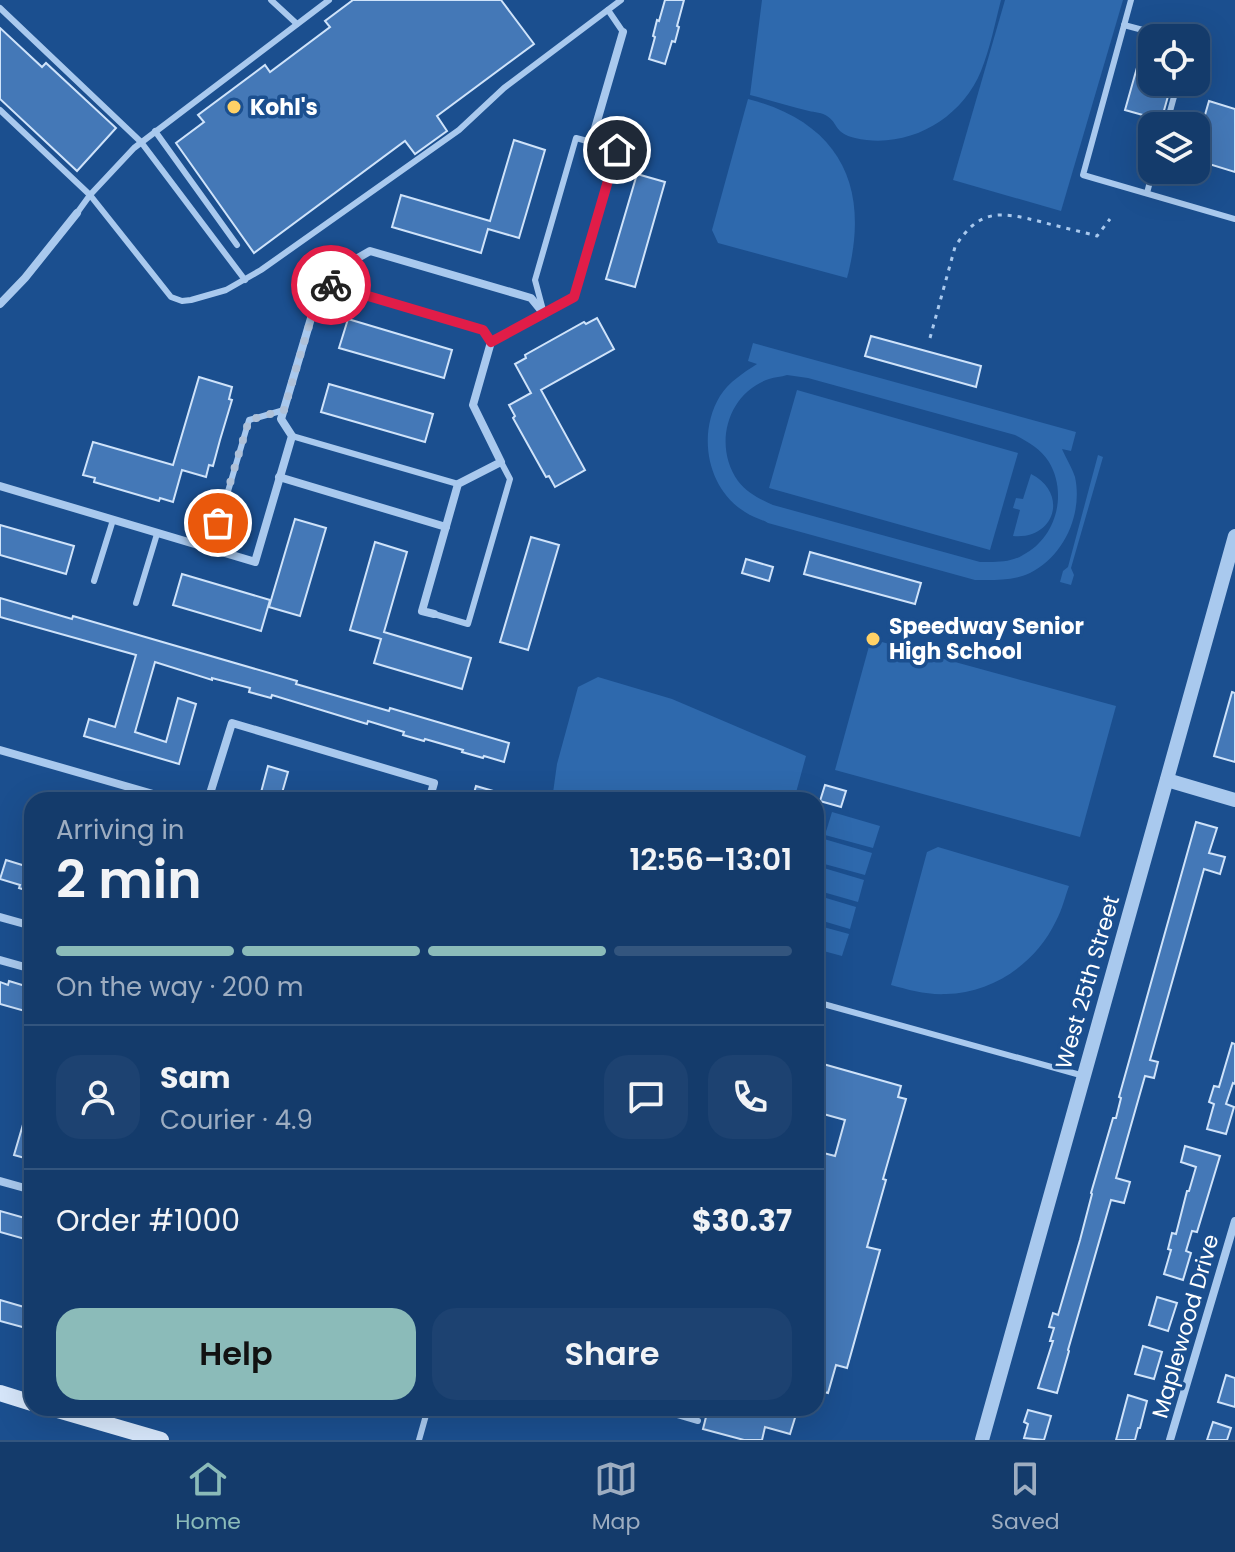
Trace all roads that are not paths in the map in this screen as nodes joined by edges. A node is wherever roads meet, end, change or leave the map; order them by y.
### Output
1 (271, 0) edge
2 (329, 0) edge
3 (621, 0) edge
4 (1131, 0) edge
5 (0, 8) edge
6 (608, 10) junction
7 (297, 24) junction
8 (1124, 25) junction
9 (1138, 29) edge
10 (623, 32) joint
11 (0, 110) edge
12 (155, 131) junction
13 (141, 142) junction
14 (591, 142) junction
15 (1149, 184) edge
16 (1147, 193) junction
17 (90, 195) junction
18 (77, 213) joint
19 (1235, 219) edge
20 (237, 245) dead end
21 (245, 280) junction
22 (322, 282) junction
23 (0, 304) edge
24 (544, 314) junction
25 (491, 342) junction
26 (284, 410) junction
27 (292, 436) junction
28 (501, 462) junction
29 (279, 477) junction
30 (458, 484) junction
31 (0, 486) edge
32 (113, 520) junction
33 (446, 527) junction
34 (157, 534) junction
35 (1235, 536) edge
36 (211, 549) junction
37 (94, 581) dead end
38 (136, 603) dead end
39 (434, 614) joint
40 (0, 750) edge
41 (1167, 780) junction
42 (146, 792) edge
43 (210, 792) edge
44 (431, 792) edge
45 (1235, 800) edge
46 (0, 917) edge
47 (24, 924) edge
48 (0, 960) edge
49 (24, 967) edge
50 (824, 1004) edge
51 (1084, 1076) junction
52 (0, 1181) edge
53 (24, 1188) edge
54 (1235, 1221) edge
55 (0, 1393) edge
56 (24, 1400) edge
57 (78, 1416) edge
58 (426, 1416) edge
59 (681, 1416) edge
60 (698, 1421) dead end
61 (161, 1440) edge
62 (419, 1440) edge
63 (982, 1440) edge
64 (1170, 1440) edge

1 - 7 lane
2 - 7 lane
3 - 6 lane
4 - 8 lane
5 - 13 lane
6 - 10 lane
6 - 21 lane
7 - 12 lane
8 - 9 lane
8 - 16 lane
10 - 14 street
11 - 17 lane
12 - 13 lane
12 - 20 lane
13 - 17 lane
13 - 21 lane
14 - 24 lane
14 - 24 street
15 - 16 lane
16 - 19 lane
17 - 18 lane
17 - 21 lane
18 - 23 street
22 - 24 street
22 - 25 lane
22 - 26 street
24 - 25 street
25 - 28 street
26 - 27 street
26 - 36 lane
27 - 29 street
27 - 30 lane
28 - 30 street
28 - 39 lane
29 - 33 street
29 - 36 street
30 - 33 street
31 - 32 street
32 - 34 street
32 - 37 lane
33 - 39 street
34 - 36 street
34 - 38 lane
35 - 41 street, West 25th Street
40 - 42 street
41 - 45 street
41 - 51 street, West 25th Street
43 - 44 street
46 - 47 street
48 - 49 street
50 - 51 lane
51 - 63 street, West 25th Street
52 - 53 street
54 - 64 street, Maplewood Drive
55 - 56 main road
57 - 61 main road
58 - 62 lane
59 - 60 lane

